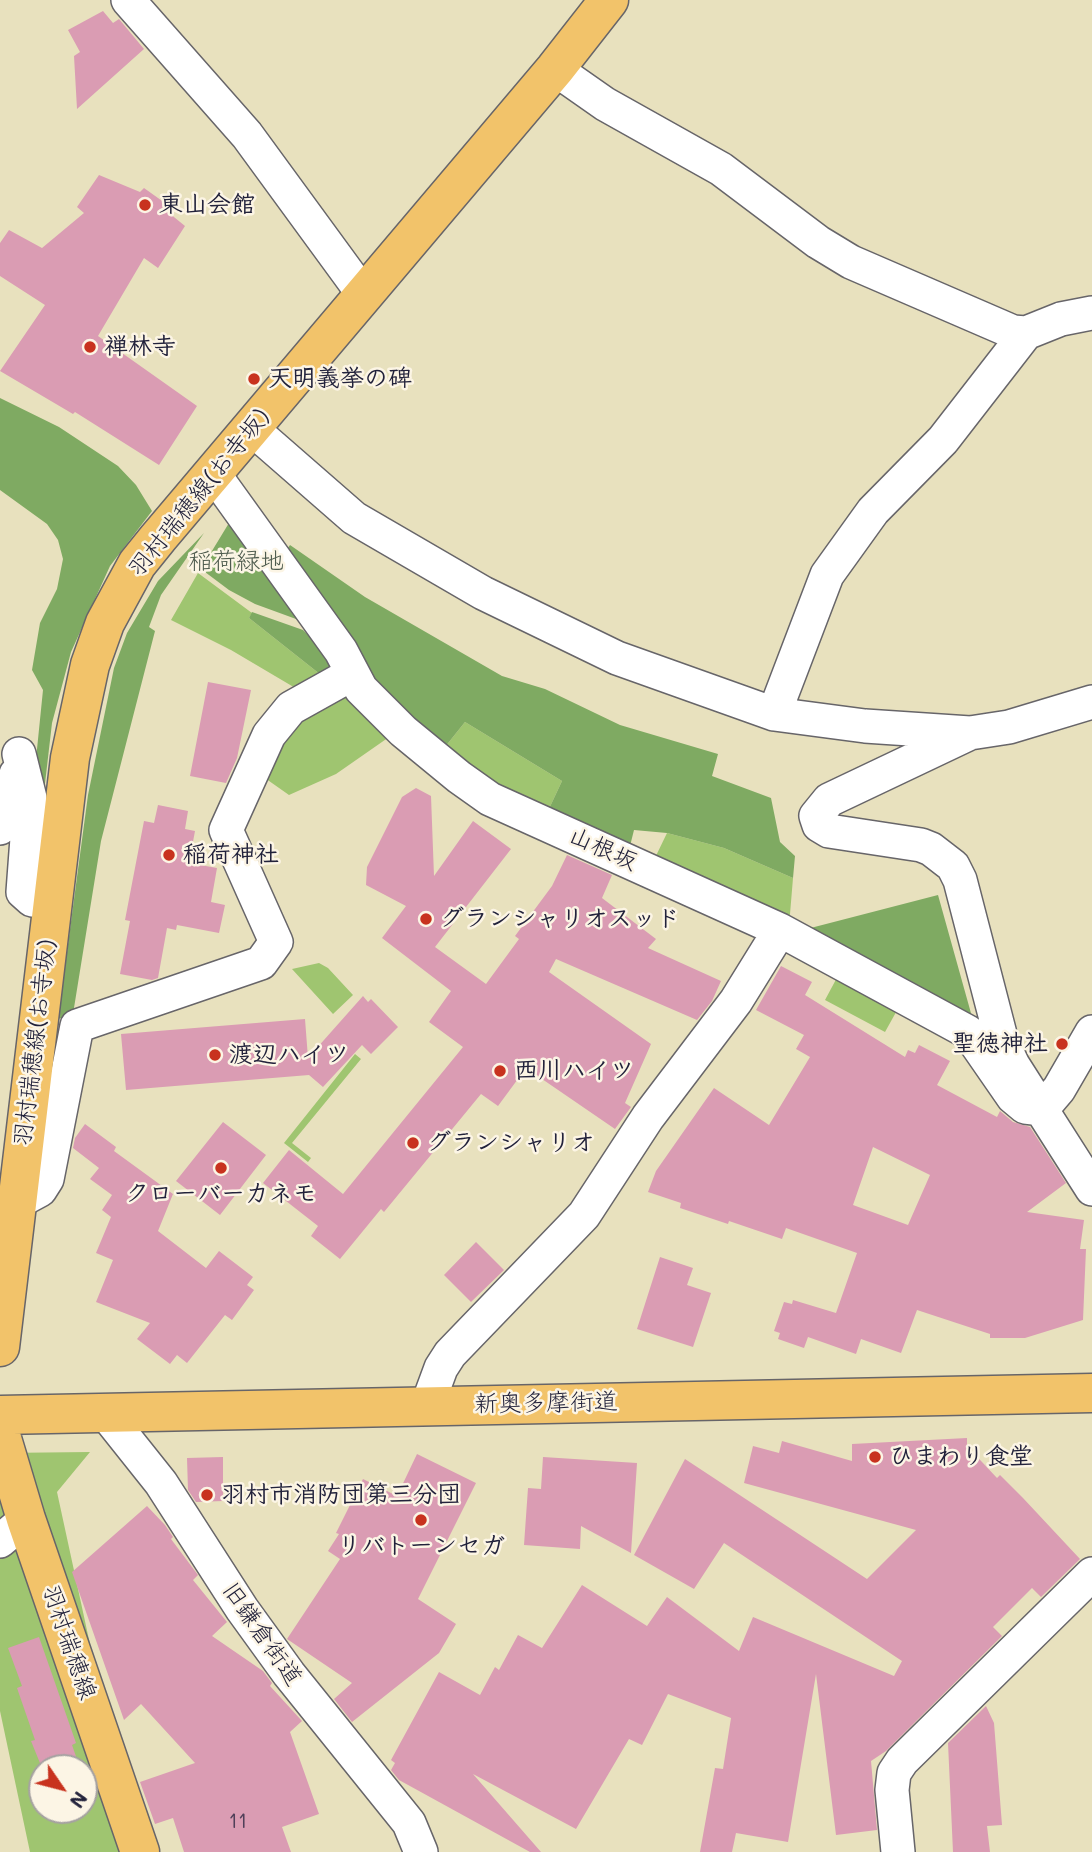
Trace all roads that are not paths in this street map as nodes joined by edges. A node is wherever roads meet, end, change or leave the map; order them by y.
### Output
1 (128, 0) edge
2 (609, 0) edge
3 (555, 69) junction
4 (364, 295) junction
5 (1092, 313) edge
6 (1026, 333) junction
7 (252, 429) junction
8 (224, 487) junction
9 (352, 674) junction
10 (1092, 702) edge
11 (774, 714) junction
12 (970, 733) junction
13 (0, 828) edge
14 (53, 903) junction
15 (780, 930) junction
16 (1092, 1032) edge
17 (1042, 1109) junction
18 (1092, 1189) edge
19 (16, 1203) junction
20 (3, 1291) edge
21 (0, 1347) edge
22 (1092, 1393) edge
23 (427, 1405) junction
24 (106, 1414) junction
25 (0, 1415) edge
26 (0, 1432) edge
27 (13, 1530) edge
28 (1092, 1574) edge
29 (140, 1852) edge
30 (421, 1852) edge
31 (898, 1852) edge

1 - 4 street
2 - 3 main road, 羽村瑞穂線(お寺坂)
3 - 4 main road, 羽村瑞穂線(お寺坂)
3 - 6 street
4 - 7 main road, 羽村瑞穂線(お寺坂)
5 - 6 street
6 - 11 street
7 - 8 main road, 羽村瑞穂線(お寺坂)
7 - 11 street
8 - 9 street, 山根坂
8 - 14 main road, 羽村瑞穂線(お寺坂)
9 - 15 street, 山根坂
9 - 19 street
10 - 12 street
11 - 12 street
12 - 17 street
13 - 14 street
14 - 19 main road, 羽村瑞穂線(お寺坂)
15 - 17 street, 山根坂
15 - 23 street
16 - 17 street
17 - 18 street
19 - 20 main road, 羽村瑞穂線(お寺坂)
20 - 21 main road, 羽村瑞穂線(お寺坂)
22 - 23 main road, 新奥多摩街道
23 - 24 main road, 新奥多摩街道
24 - 25 main road, 新奥多摩街道
24 - 30 street, 旧鎌倉街道
26 - 27 main road, 羽村瑞穂線
27 - 29 main road, 羽村瑞穂線
28 - 31 street

